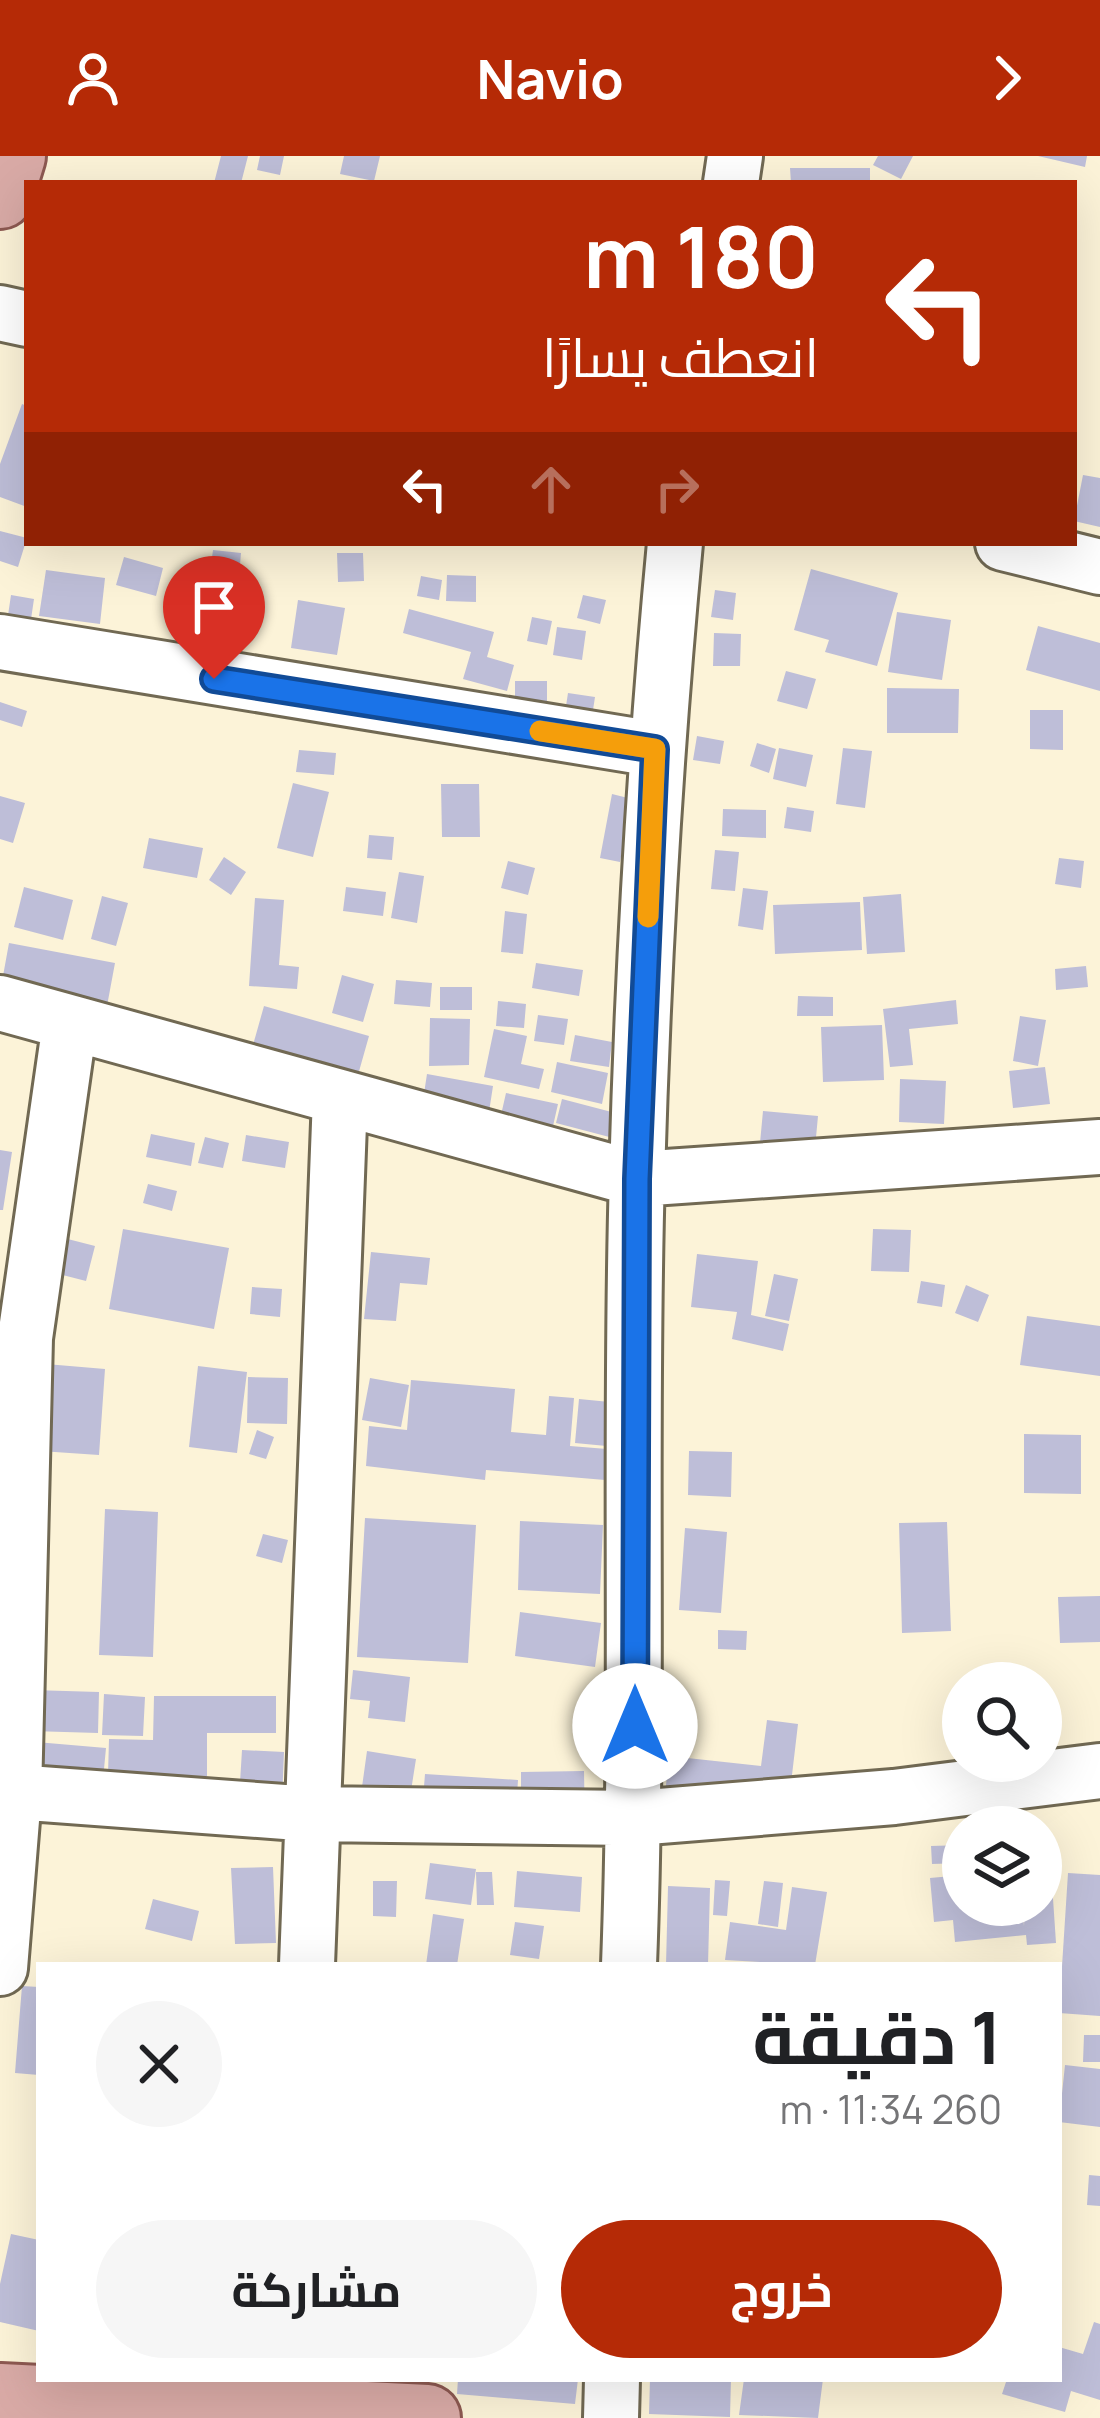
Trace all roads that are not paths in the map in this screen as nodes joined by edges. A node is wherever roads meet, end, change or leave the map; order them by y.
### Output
1 (12, 156) edge
2 (0, 195) edge
3 (675, 546) edge
4 (1015, 546) edge
5 (1100, 567) edge
6 (0, 642) edge
7 (655, 749) junction
8 (0, 1003) edge
9 (70, 1023) junction
10 (340, 1097) junction
11 (1100, 1147) edge
12 (637, 1179) junction
13 (1100, 1772) edge
14 (7, 1793) edge
15 (312, 1814) junction
16 (635, 1818) junction
17 (307, 1962) edge
18 (629, 1962) edge
19 (0, 1968) edge
20 (612, 2382) edge
21 (0, 2397) edge
22 (280, 2403) edge
23 (427, 2418) edge
24 (611, 2418) edge

1 - 2 main road
3 - 7 street
4 - 5 street
6 - 7 street
7 - 12 street
8 - 9 street
9 - 10 street
9 - 14 street
10 - 12 street
10 - 15 street
11 - 12 street
12 - 16 street
13 - 16 street
14 - 15 street
14 - 19 street
15 - 16 street
15 - 17 street
16 - 18 street
20 - 24 street
21 - 22 main road
22 - 23 main road

